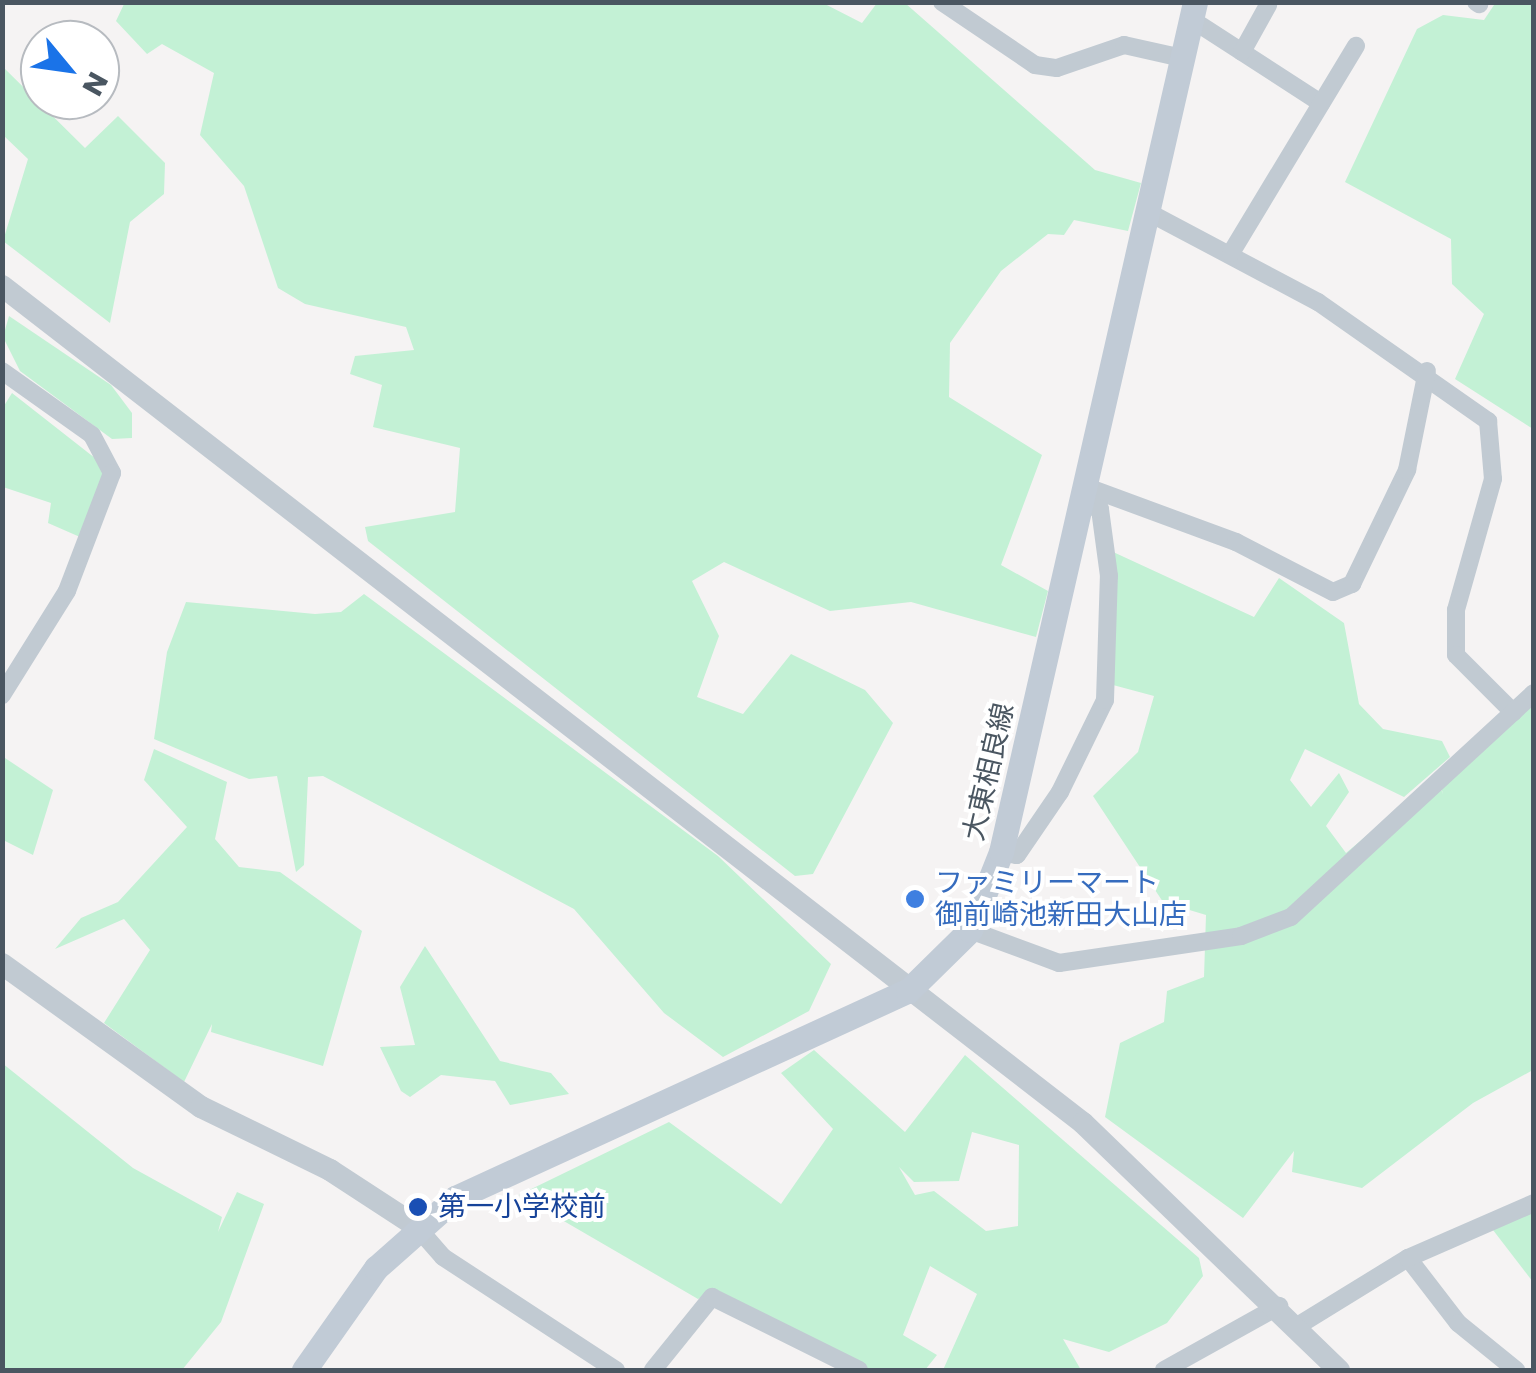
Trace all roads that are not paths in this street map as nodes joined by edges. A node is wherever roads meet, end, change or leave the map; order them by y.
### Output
1 (942, 2) edge
2 (1268, 5) dead end
3 (1193, 11) edge
4 (1356, 46) dead end
5 (1242, 52) junction
6 (1182, 58) junction
7 (1322, 103) junction
8 (1146, 210) junction
9 (1232, 253) junction
10 (2, 286) edge
11 (2, 371) edge
12 (1426, 371) junction
13 (1082, 495) junction
14 (1534, 693) edge
15 (2, 695) edge
16 (1512, 712) junction
17 (1001, 852) junction
18 (970, 930) junction
19 (2, 964) edge
20 (908, 991) junction
21 (1534, 1203) edge
22 (416, 1226) junction
23 (1408, 1258) junction
24 (1279, 1306) junction
25 (1299, 1325) junction
26 (307, 1369) edge
27 (616, 1370) edge
28 (653, 1370) edge
29 (858, 1370) edge
30 (1164, 1370) edge
31 (1339, 1370) edge
32 (1516, 1370) edge

1 - 6 street
2 - 5 street
3 - 5 street
3 - 6 main road, 大東相良線
4 - 7 street
5 - 7 street
6 - 8 main road, 大東相良線
7 - 9 street
8 - 9 street
8 - 13 main road, 大東相良線
9 - 12 street
10 - 20 street
11 - 15 street
12 - 13 street
12 - 16 street
13 - 17 main road, 大東相良線
13 - 17 street
14 - 16 street
16 - 18 street
17 - 18 main road, 大東相良線
18 - 20 main road, 大東相良線
19 - 22 street
20 - 22 main road, 大東相良線
20 - 24 street
21 - 23 street
22 - 26 main road, 大東相良線
22 - 27 street
23 - 25 street
23 - 32 street
24 - 25 street
24 - 30 street
25 - 31 street
28 - 29 street

